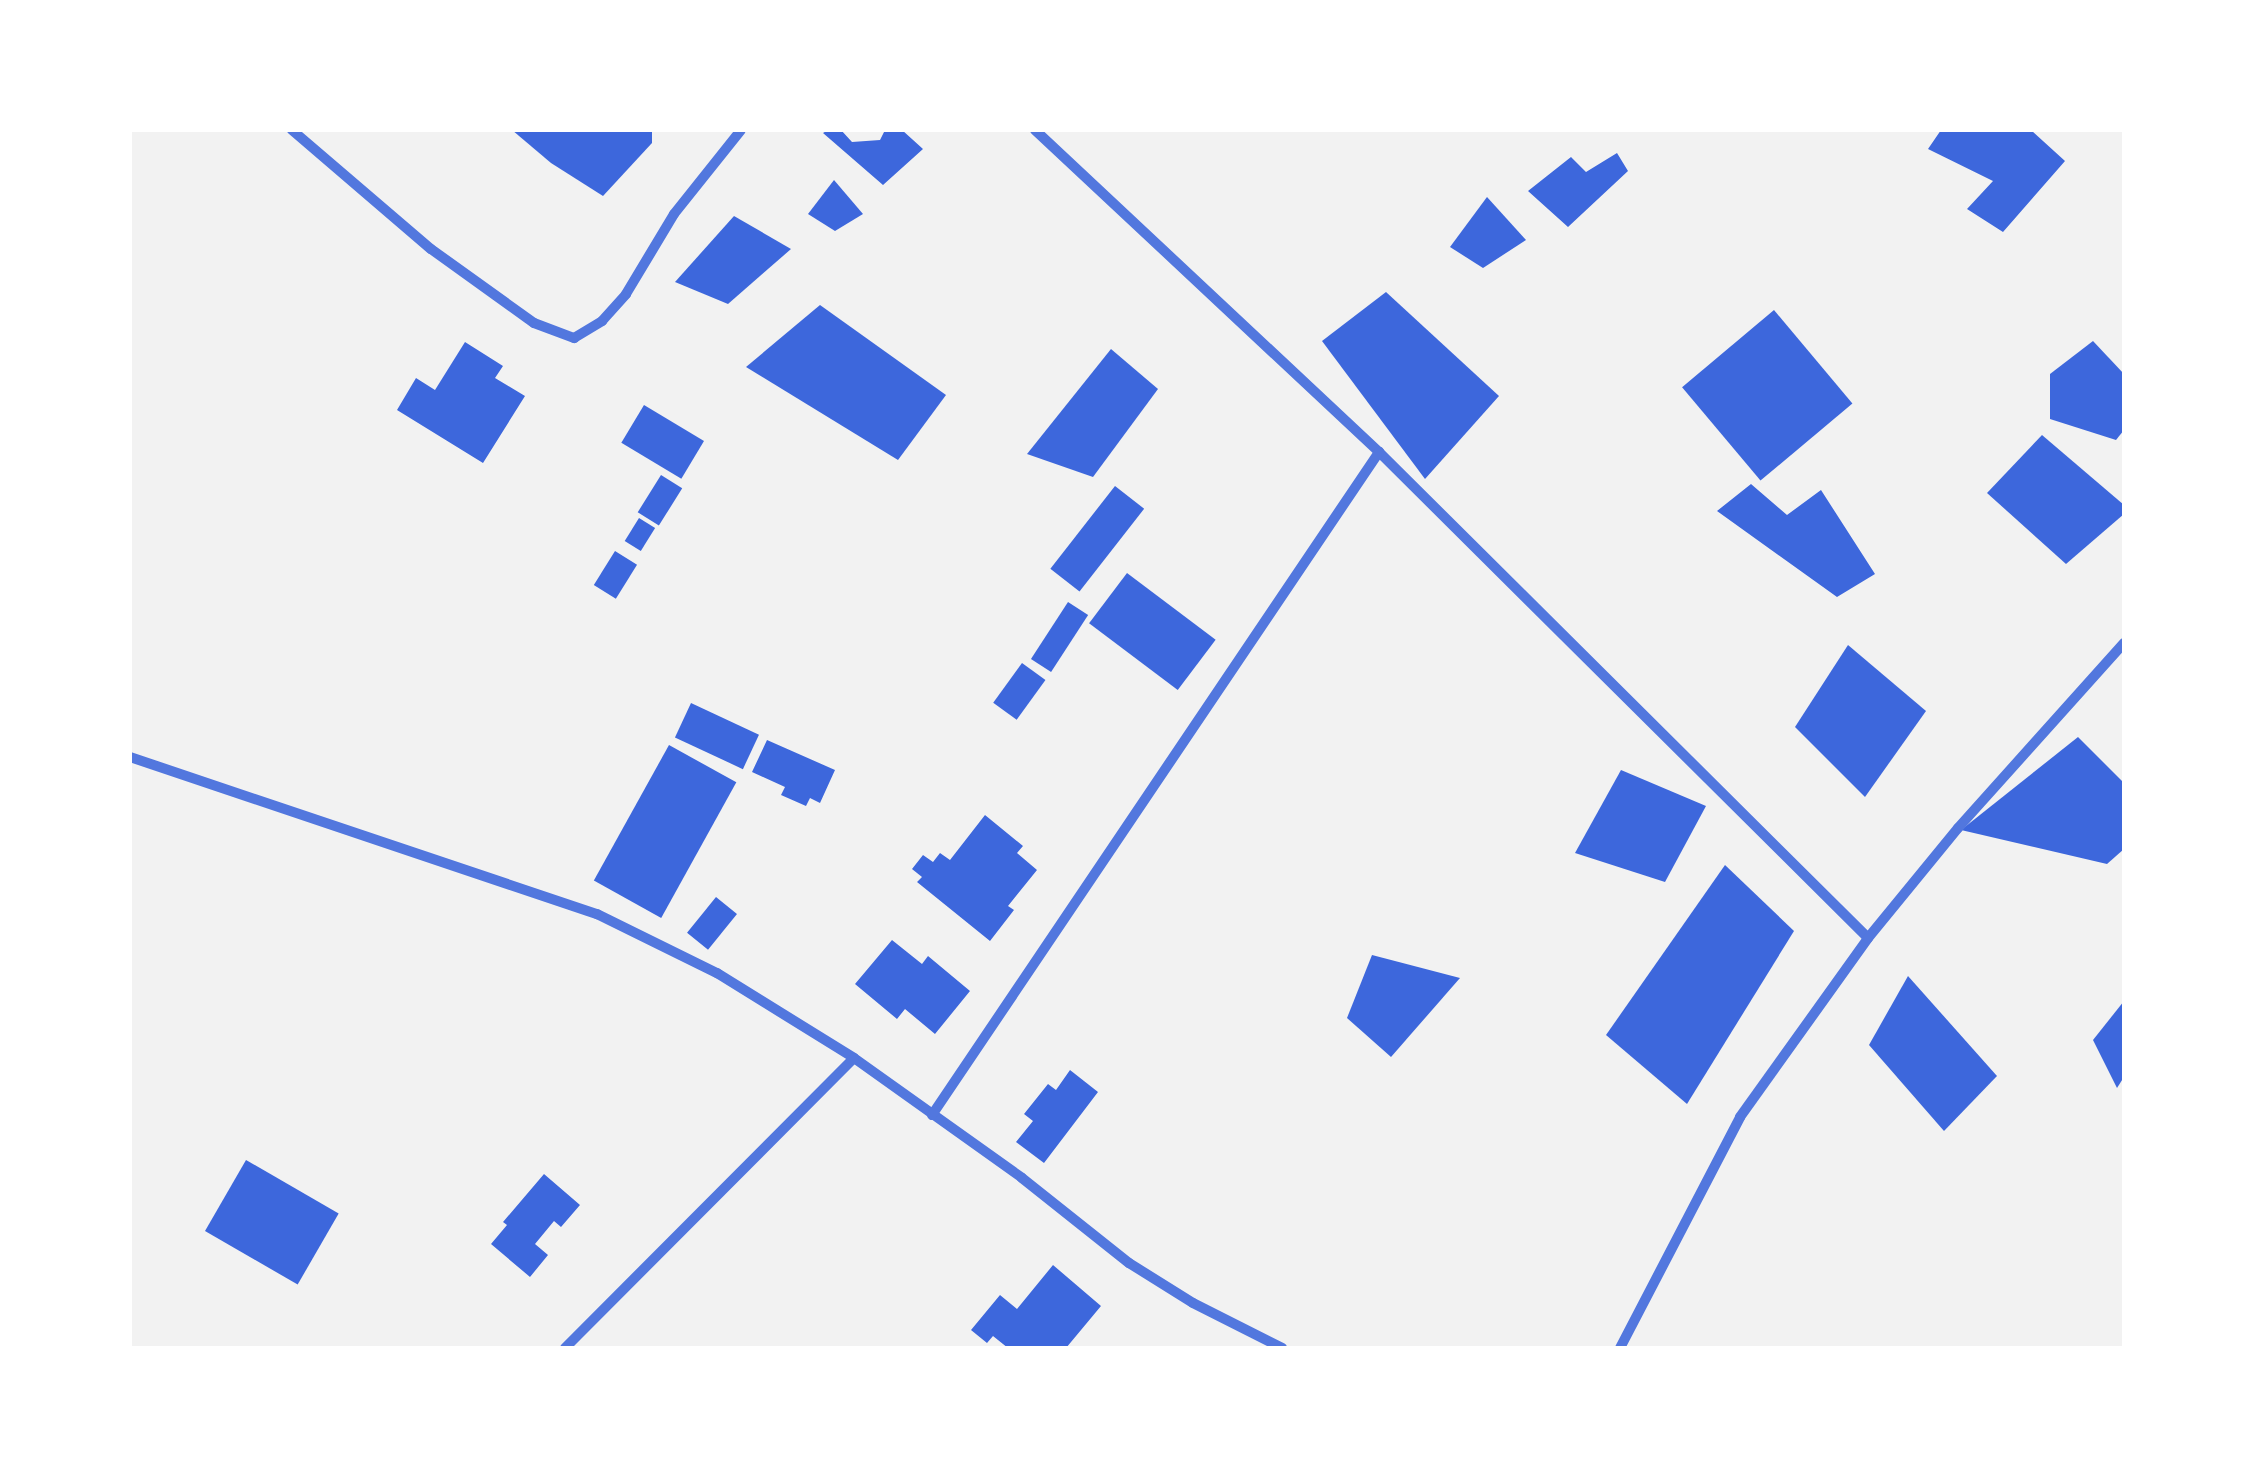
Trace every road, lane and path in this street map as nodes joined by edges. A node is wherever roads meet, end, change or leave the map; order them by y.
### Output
1 (292, 130) edge
2 (740, 130) edge
3 (1035, 130) edge
4 (1379, 452) junction
5 (2124, 643) edge
6 (130, 757) edge
7 (1868, 938) junction
8 (854, 1058) junction
9 (932, 1115) junction
10 (565, 1348) edge
11 (1282, 1348) edge
12 (1620, 1348) edge

1 - 2 street
3 - 4 street
4 - 7 street
4 - 9 street
5 - 7 street
6 - 8 street
7 - 12 street
8 - 9 street
8 - 10 street
9 - 11 street

